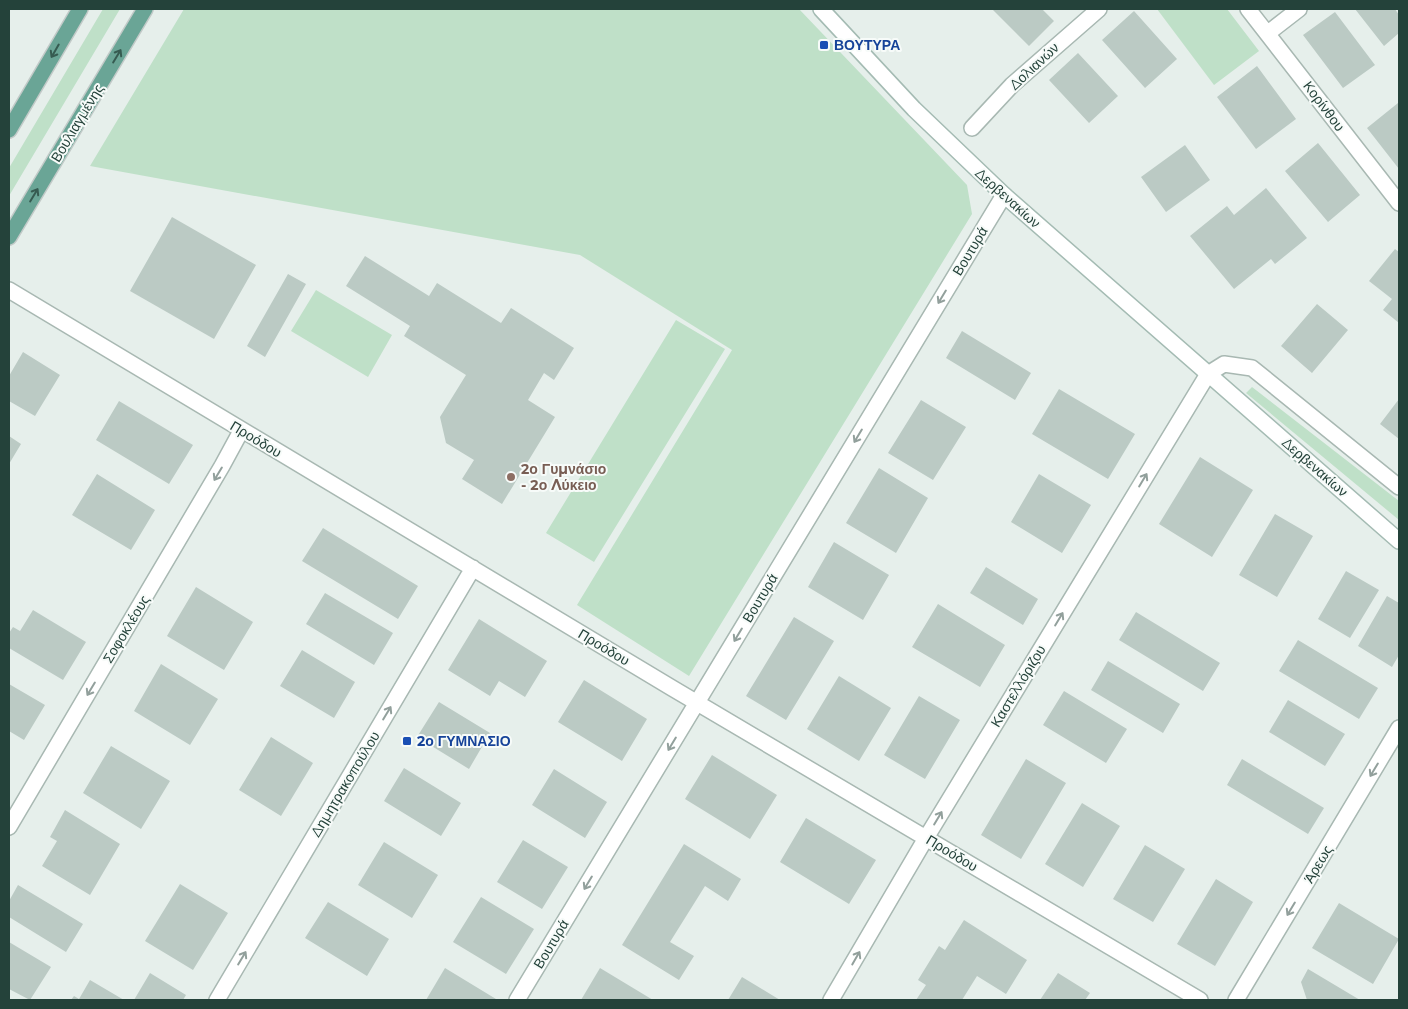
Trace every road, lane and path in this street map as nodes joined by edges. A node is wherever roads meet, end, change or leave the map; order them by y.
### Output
1 (80, 9) edge
2 (145, 9) edge
3 (821, 9) edge
4 (1099, 9) edge
5 (1248, 9) edge
6 (1299, 9) edge
7 (1268, 33) junction
8 (972, 128) dead end
9 (9, 130) edge
10 (1004, 195) junction
11 (1398, 201) edge
12 (9, 237) edge
13 (9, 290) edge
14 (1208, 374) junction
15 (241, 431) junction
16 (1399, 487) edge
17 (1399, 541) edge
18 (473, 568) junction
19 (697, 702) junction
20 (1399, 728) edge
21 (9, 827) edge
22 (926, 838) junction
23 (217, 1000) edge
24 (517, 1000) edge
25 (831, 1000) edge
26 (1200, 1000) edge
27 (1236, 1000) edge

1 -> 9 main road
12 -> 2 main road, Βουλιαγμένης
3 - 10 street, Δερβενακίων
4 - 8 street, Δολιανών
5 - 7 street, Κορίνθου
6 - 7 street
7 - 11 street, Κορίνθου
10 - 14 street, Δερβενακίων
10 -> 19 street, Βουτυρά
13 - 15 street, Προόδου
14 - 16 street
14 - 17 street, Δερβενακίων
22 -> 14 street, Καστελλόριζου
15 - 18 street, Προόδου
15 -> 21 street, Σοφοκλέους
18 - 19 street, Προόδου
23 -> 18 street, Δημητρακοπούλου
19 - 22 street, Προόδου
19 -> 24 street, Βουτυρά
20 -> 27 street, Άρεως
25 -> 22 street, Καστελλόριζου
22 - 26 street, Προόδου

